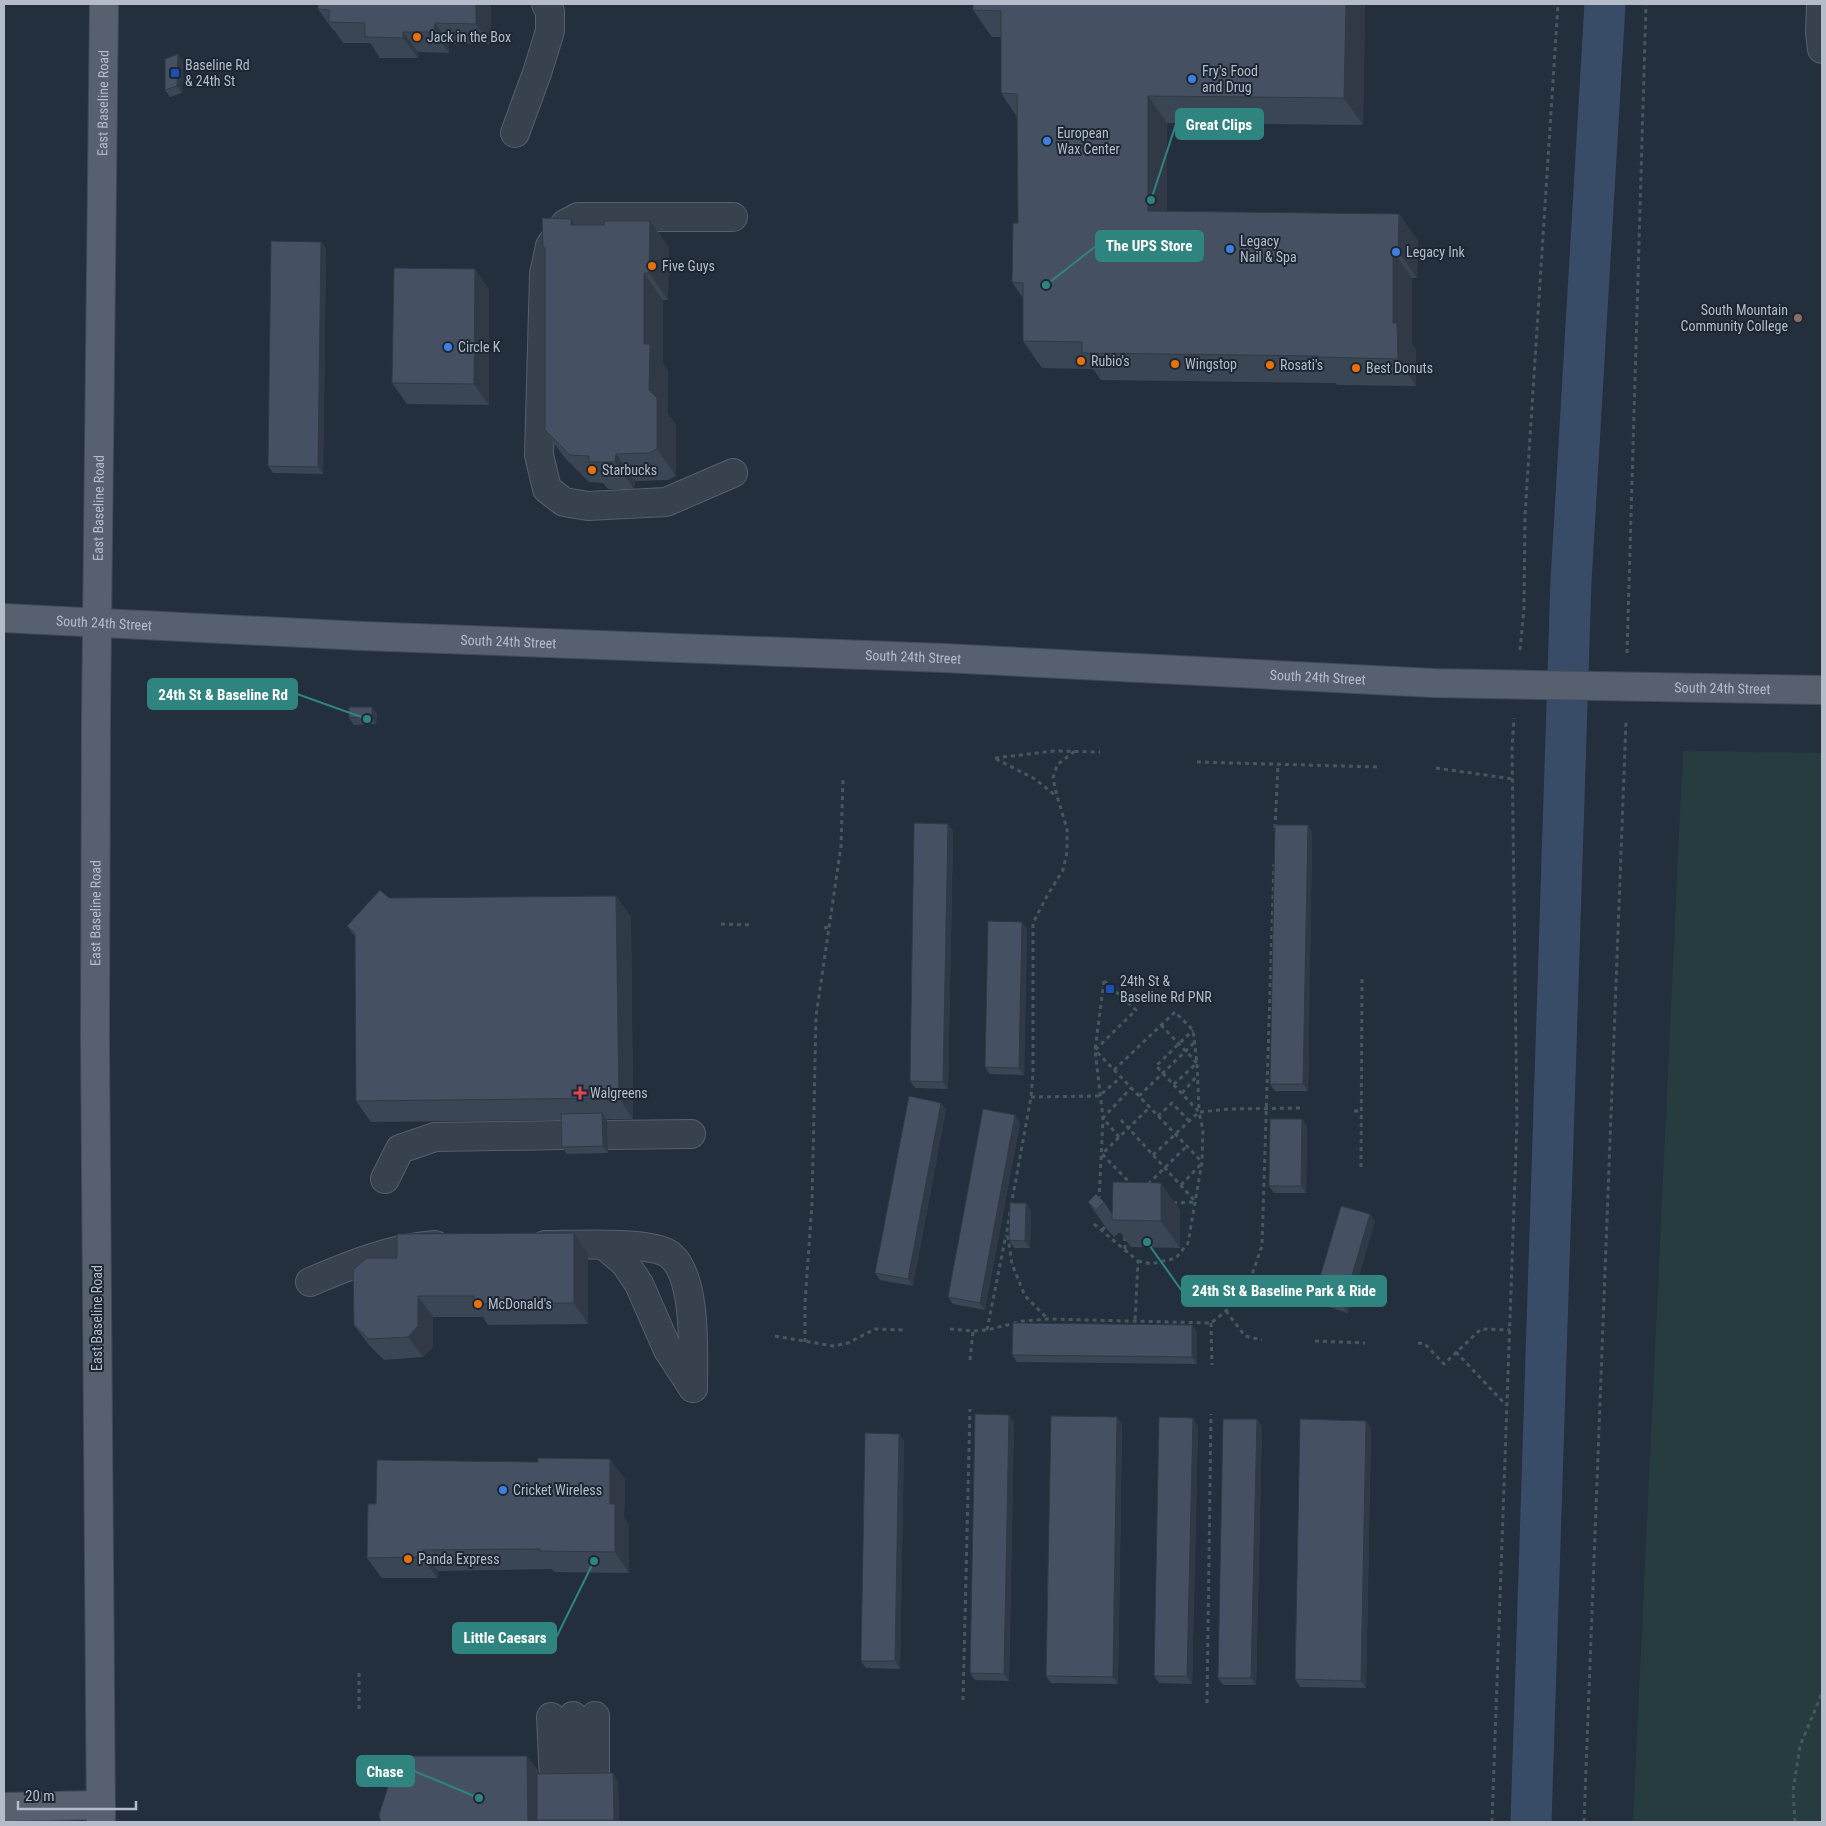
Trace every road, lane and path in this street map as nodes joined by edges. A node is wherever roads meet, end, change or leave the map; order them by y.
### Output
1 (104, 4) edge
2 (546, 4) edge
3 (1558, 4) edge
4 (1646, 4) edge
5 (1821, 4) edge
6 (1822, 49) edge
7 (515, 133) dead end
8 (733, 216) dead end
9 (733, 473) dead end
10 (4, 618) edge
11 (98, 622) junction
12 (1522, 631) dead end
13 (1627, 636) dead end
14 (1822, 690) edge
15 (1513, 732) dead end
16 (1626, 745) dead end
17 (1074, 751) junction
18 (1100, 752) dead end
19 (1197, 762) dead end
20 (1278, 764) junction
21 (1378, 767) dead end
22 (1436, 768) dead end
23 (843, 779) dead end
24 (1513, 779) junction
25 (1057, 796) junction
26 (1275, 830) edge
27 (1274, 860) edge
28 (721, 924) dead end
29 (753, 925) dead end
30 (830, 927) junction
31 (824, 928) dead end
32 (1362, 979) dead end
33 (1161, 1025) junction
34 (1193, 1030) junction
35 (1194, 1043) junction
36 (1179, 1044) junction
37 (1095, 1050) junction
38 (1185, 1051) junction
39 (1197, 1063) junction
40 (1114, 1070) junction
41 (1162, 1073) junction
42 (1121, 1077) junction
43 (1196, 1077) junction
44 (1173, 1085) junction
45 (1132, 1088) junction
46 (1182, 1093) junction
47 (1099, 1096) junction
48 (1138, 1096) junction
49 (1031, 1097) junction
50 (1150, 1107) junction
51 (1266, 1108) junction
52 (1304, 1108) dead end
53 (1354, 1111) dead end
54 (1199, 1112) junction
55 (1361, 1112) junction
56 (1158, 1116) junction
57 (1103, 1118) junction
58 (1121, 1120) dead end
59 (1189, 1121) junction
60 (1128, 1128) junction
61 (607, 1134) dead end
62 (691, 1134) dead end
63 (1175, 1134) junction
64 (566, 1135) edge
65 (1119, 1137) junction
66 (1187, 1146) junction
67 (1102, 1154) junction
68 (1153, 1155) junction
69 (1202, 1162) junction
70 (1165, 1167) junction
71 (1361, 1168) dead end
72 (385, 1179) dead end
73 (1181, 1185) junction
74 (1145, 1187) edge
75 (1140, 1192) edge
76 (1196, 1202) junction
77 (1169, 1203) dead end
78 (1104, 1206) dead end
79 (1094, 1224) edge
80 (1108, 1224) dead end
81 (1102, 1230) junction
82 (1007, 1232) junction
83 (1125, 1232) edge
84 (461, 1245) edge
85 (518, 1245) edge
86 (604, 1245) junction
87 (1125, 1250) junction
88 (1138, 1261) junction
89 (310, 1282) dead end
90 (1226, 1311) junction
91 (1048, 1320) junction
92 (1135, 1322) junction
93 (1211, 1323) junction
94 (950, 1329) dead end
95 (903, 1330) dead end
96 (987, 1330) junction
97 (1510, 1330) junction
98 (973, 1331) junction
99 (775, 1336) dead end
100 (1262, 1340) dead end
101 (1315, 1341) dead end
102 (805, 1342) junction
103 (1365, 1342) dead end
104 (1418, 1344) dead end
105 (1456, 1352) junction
106 (970, 1360) dead end
107 (1212, 1365) dead end
108 (1506, 1405) junction
109 (970, 1409) dead end
110 (1212, 1414) dead end
111 (359, 1673) dead end
112 (1822, 1693) edge
113 (963, 1700) dead end
114 (1207, 1703) dead end
115 (359, 1709) dead end
116 (583, 1716) joint
117 (4, 1807) edge
118 (101, 1814) edge
119 (1492, 1822) edge
120 (1584, 1822) edge
121 (1795, 1822) edge

1 - 11 main road, East Baseline Road
2 - 7 lane
3 - 12 path
4 - 13 path
5 - 6 lane
8 - 9 lane
10 - 11 main road, South 24th Street
11 - 14 main road, South 24th Street
11 - 118 main road, East Baseline Road
15 - 24 path
16 - 120 path
17 - 18 path
17 - 25 path
17 - 25 path
19 - 20 path
20 - 21 path
20 - 26 path
22 - 24 path
23 - 30 path
24 - 97 path
25 - 49 path
27 - 51 path
28 - 29 path
30 - 31 path
30 - 102 path
32 - 55 path
33 - 34 path
33 - 36 path
33 - 40 path
34 - 35 path
34 - 36 path
35 - 38 path
35 - 39 path
36 - 38 path
36 - 41 path
37 - 37 path
37 - 40 path
37 - 47 path
38 - 39 path
38 - 41 path
39 - 43 path
39 - 44 path
40 - 42 path
41 - 44 path
41 - 48 path
42 - 45 path
42 - 47 path
43 - 46 path
43 - 54 path
44 - 46 path
45 - 48 path
45 - 57 path
46 - 54 path
47 - 49 path
47 - 57 path
48 - 50 path
49 - 82 path
50 - 56 path
50 - 60 path
51 - 52 path
51 - 54 path
51 - 90 path
53 - 55 path
54 - 59 path
54 - 69 path
55 - 71 path
56 - 59 path
56 - 63 path
57 - 65 path
57 - 67 path
58 - 60 path
59 - 63 path
60 - 65 path
60 - 68 path
61 - 62 lane
63 - 66 path
63 - 68 path
64 - 72 lane
65 - 67 path
66 - 69 path
66 - 70 path
67 - 75 path
67 - 78 path
68 - 70 path
69 - 73 path
69 - 76 path
70 - 73 path
70 - 74 path
73 - 76 path
76 - 77 path
76 - 88 path
79 - 81 path
80 - 81 path
81 - 87 path
82 - 91 path
82 - 96 path
83 - 87 path
84 - 89 lane
85 - 86 lane
86 - 86 lane
87 - 88 path
88 - 92 path
90 - 93 path
90 - 100 path
91 - 92 path
91 - 96 path
92 - 93 path
93 - 107 path
94 - 98 path
95 - 102 path
96 - 98 path
97 - 105 path
97 - 108 path
98 - 106 path
99 - 102 path
101 - 103 path
104 - 105 path
105 - 108 path
108 - 119 path
109 - 113 path
110 - 114 path
111 - 115 path
112 - 121 path
116 - 116 lane
117 - 118 main road

